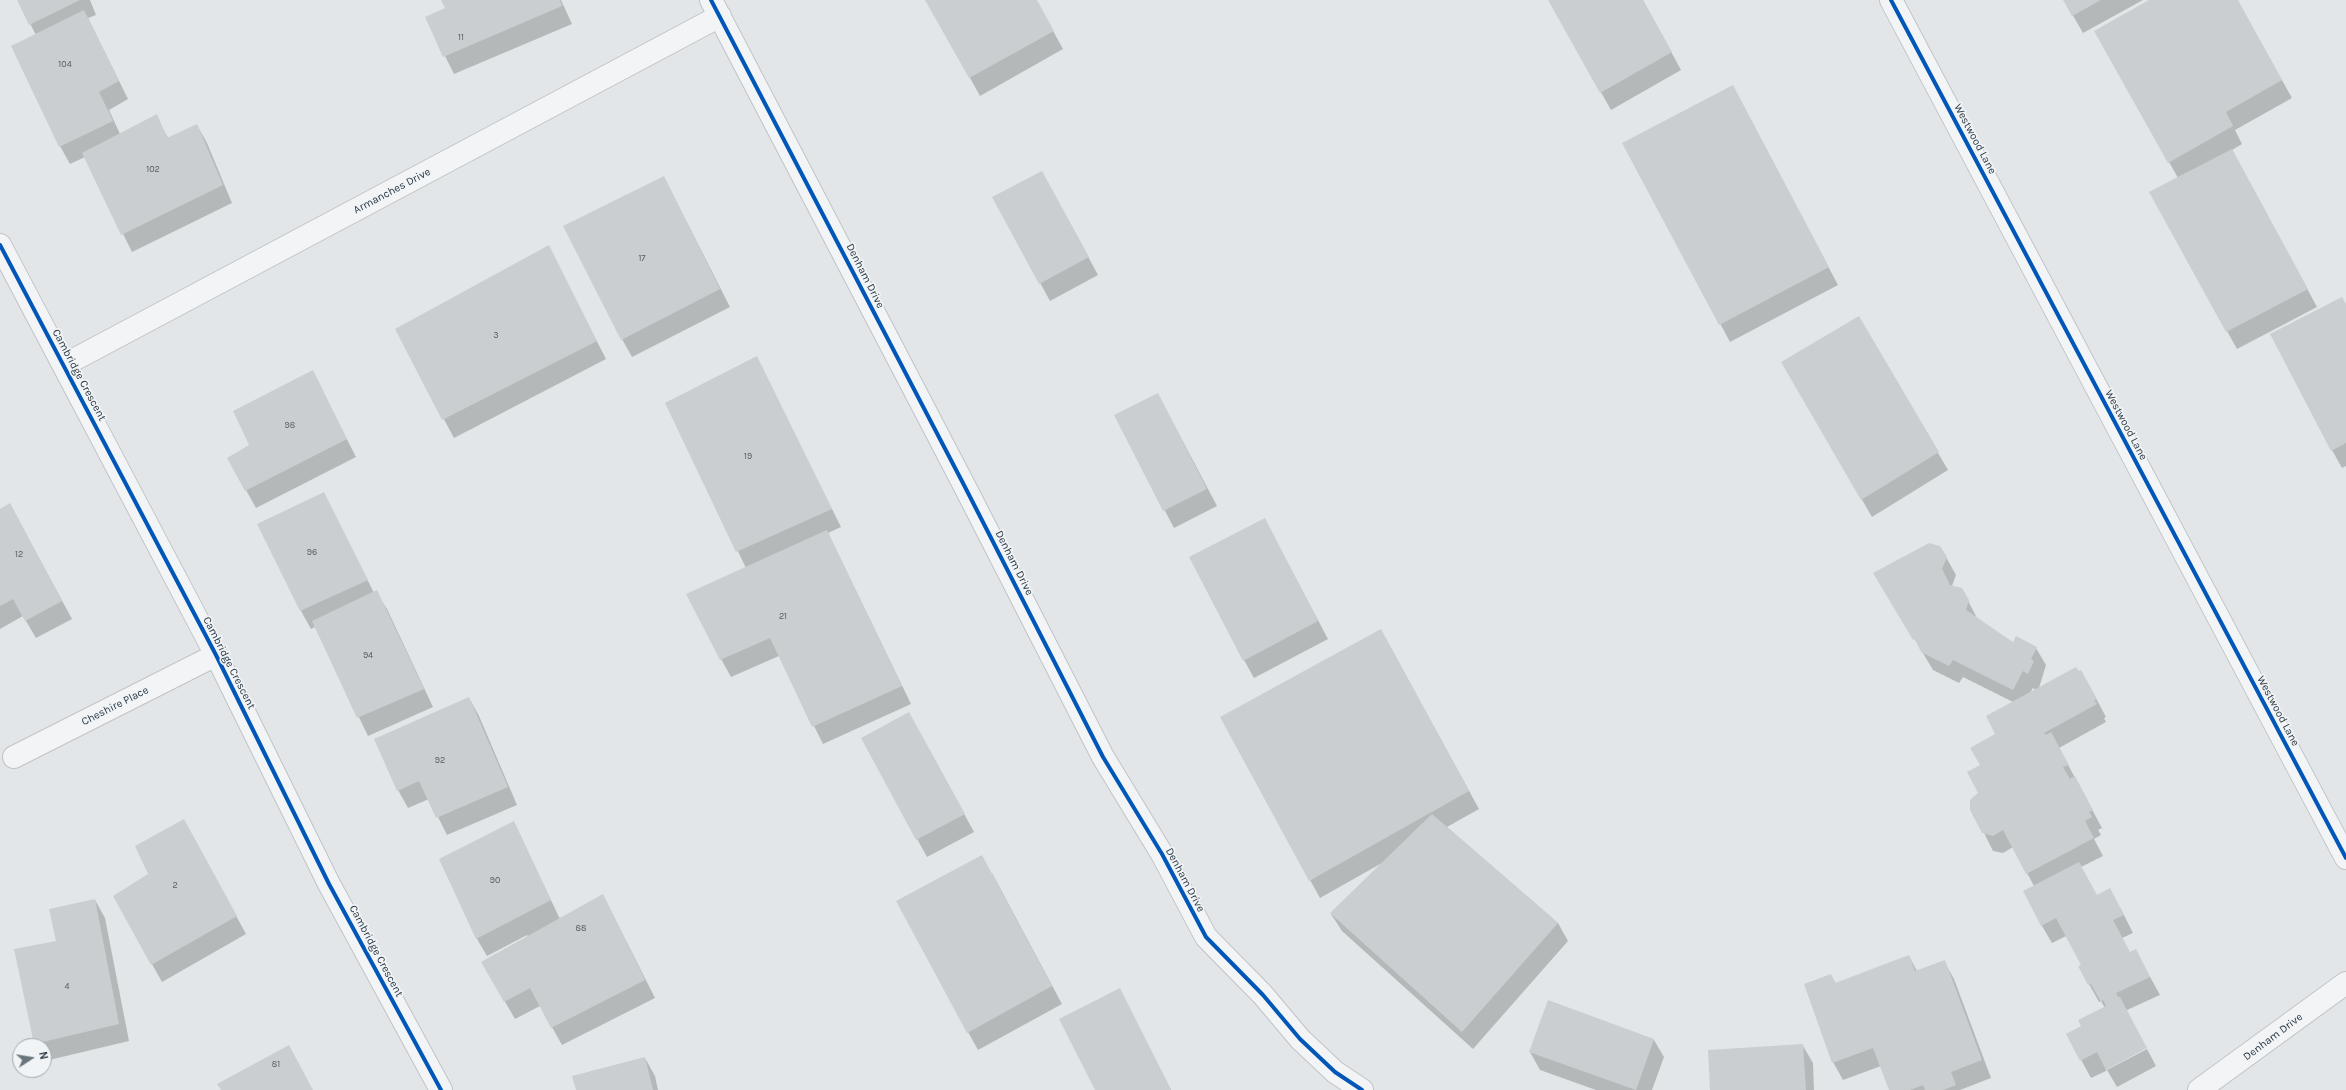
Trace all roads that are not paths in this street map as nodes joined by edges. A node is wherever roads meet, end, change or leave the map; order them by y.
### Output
1 (1891, 0) edge
2 (716, 8) edge
3 (0, 244) edge
4 (64, 365) junction
5 (216, 655) junction
6 (14, 757) dead end
7 (2346, 858) edge
8 (2346, 983) edge
9 (441, 1090) edge
10 (1362, 1090) edge
11 (2199, 1090) edge

1 - 7 street, Westwood Lane
2 - 4 street, Armanches Drive
2 - 10 street, Denham Drive
3 - 4 street, Cambridge Crescent
4 - 5 street, Cambridge Crescent
5 - 6 street, Cheshire Place
5 - 9 street, Cambridge Crescent
8 - 11 street, Denham Drive

